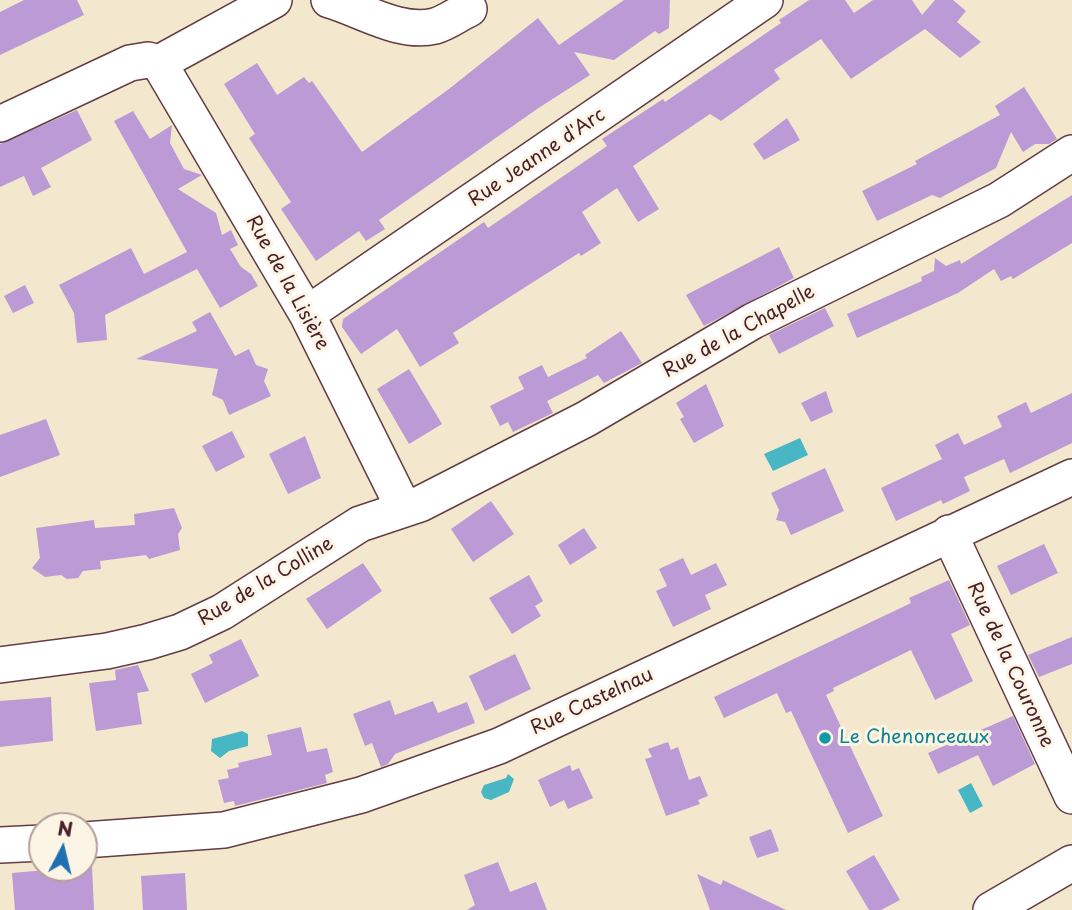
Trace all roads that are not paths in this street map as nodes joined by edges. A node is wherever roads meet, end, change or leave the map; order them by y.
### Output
1 (274, 0) edge
2 (329, 0) edge
3 (765, 0) edge
4 (469, 9) dead end
5 (159, 63) junction
6 (0, 124) edge
7 (1072, 153) edge
8 (307, 314) junction
9 (1072, 477) edge
10 (404, 509) junction
11 (949, 533) junction
12 (0, 665) edge
13 (1060, 744) edge
14 (1072, 796) edge
15 (98, 839) edge
16 (28, 844) edge
17 (0, 845) edge
18 (1072, 863) edge
19 (991, 910) edge

1 - 5 street
2 - 4 street
3 - 8 street, Rue Jeanne d'Arc
5 - 6 street
5 - 8 street, Rue de la Lisière
7 - 10 street, Rue de la Chapelle
8 - 10 street, Rue de la Lisière
9 - 11 street, Rue Castelnau
10 - 12 street, Rue de la Colline
11 - 13 street, Rue de la Couronne
11 - 15 street, Rue Castelnau
13 - 14 street, Rue de la Couronne
16 - 17 street
18 - 19 street

